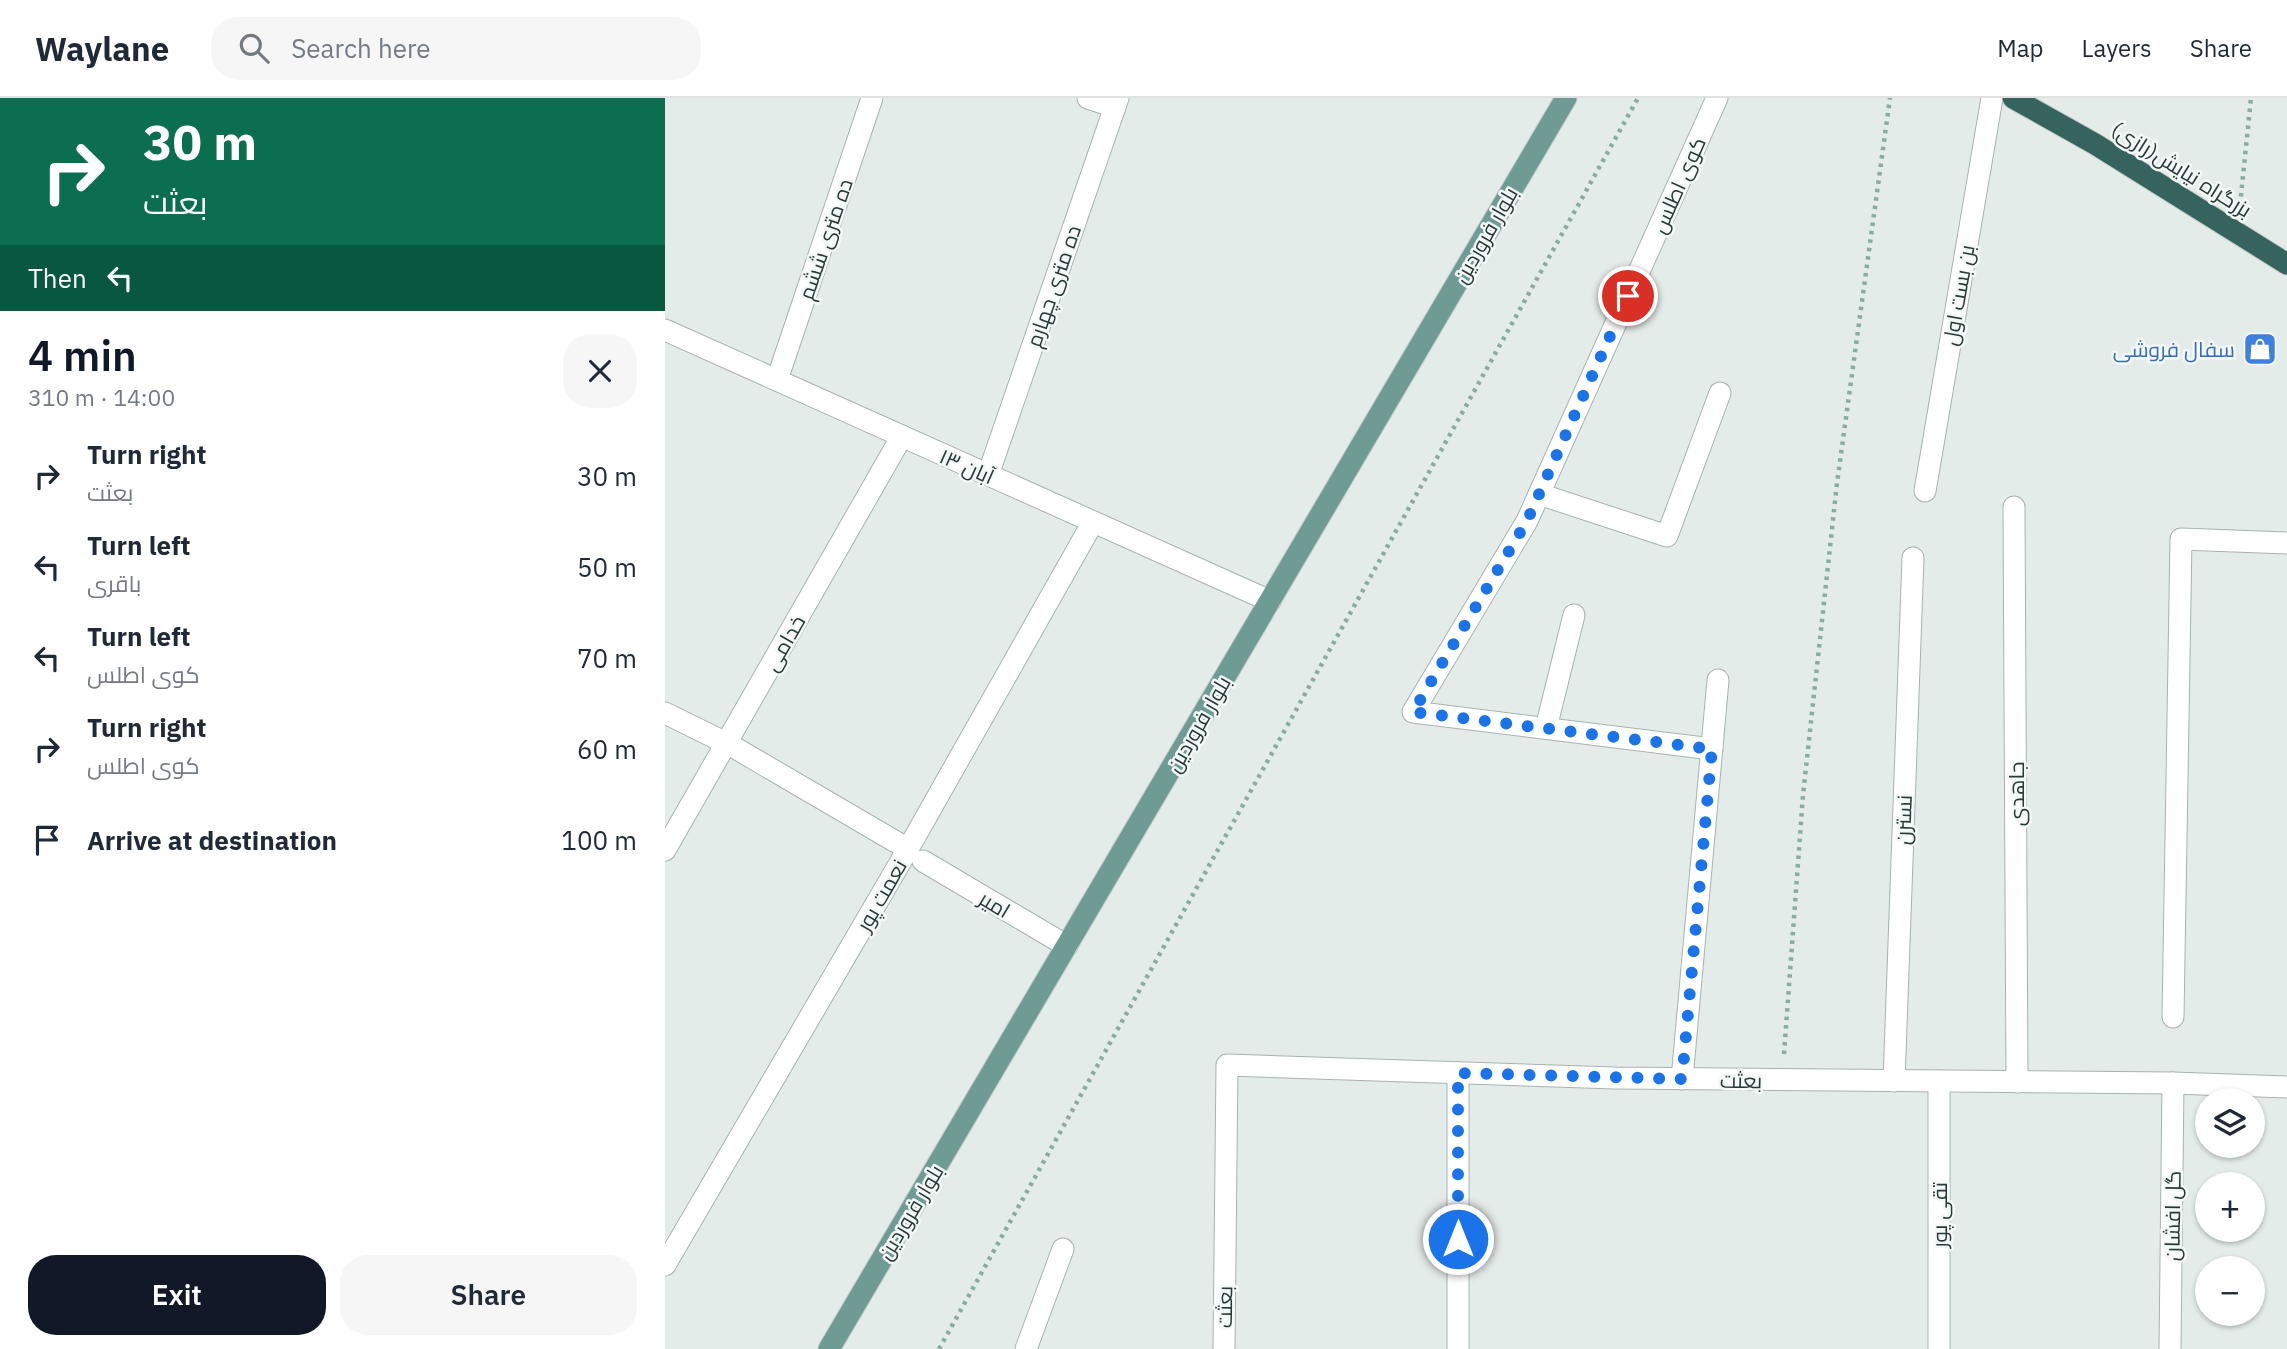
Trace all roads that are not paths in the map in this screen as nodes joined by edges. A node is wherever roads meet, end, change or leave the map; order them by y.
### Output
1 (872, 98) edge
2 (1088, 98) edge
3 (1566, 98) edge
4 (1717, 98) edge
5 (1992, 98) edge
6 (2013, 98) edge
7 (1116, 102) edge
8 (2287, 264) edge
9 (665, 330) edge
10 (777, 380) junction
11 (1720, 393) dead end
12 (902, 436) junction
13 (988, 475) junction
14 (1925, 491) dead end
15 (1539, 494) junction
16 (2014, 507) dead end
17 (1093, 522) junction
18 (2287, 544) edge
19 (1913, 558) dead end
20 (1270, 601) junction
21 (1574, 615) dead end
22 (1718, 680) dead end
23 (665, 713) edge
24 (1546, 729) junction
25 (731, 746) junction
26 (1712, 749) junction
27 (665, 850) edge
28 (915, 855) junction
29 (1066, 946) junction
30 (2173, 1017) dead end
31 (1458, 1073) junction
32 (1682, 1079) junction
33 (1894, 1081) junction
34 (1939, 1081) junction
35 (2017, 1082) junction
36 (2173, 1083) junction
37 (2287, 1087) edge
38 (1063, 1249) dead end
39 (665, 1265) edge
40 (829, 1349) edge
41 (1026, 1349) edge
42 (1224, 1349) edge
43 (1458, 1349) edge
44 (1939, 1349) edge
45 (2170, 1349) edge

1 - 10 street, ده متری ششم
2 - 7 street
3 - 20 main road, بلوار فروردین
4 - 15 street, کوی اطلس
5 - 14 street, بن بست اول
6 - 8 highway, بزرگراه نیایش(رازی)
7 - 13 street, ده متری چهارم
9 - 10 street, ۱۳ آبان
10 - 12 street, ۱۳ آبان
11 - 15 street
12 - 13 street, ۱۳ آبان
12 - 25 street, خدامی
13 - 17 street, ۱۳ آبان
15 - 24 street, کوی اطلس
16 - 35 street, جاهدی
17 - 20 street, ۱۳ آبان
17 - 28 street, نعمت پور
18 - 30 street
19 - 33 street, نسترن
20 - 29 main road, بلوار فروردین
21 - 24 street
22 - 26 street
23 - 25 street, امیر
24 - 26 street, کوی اطلس
25 - 27 street, خدامی
25 - 28 street, امیر
26 - 32 street
28 - 29 street, امیر
28 - 39 street, نعمت پور
29 - 40 main road, بلوار فروردین
31 - 32 street, بعثت
31 - 42 street, بعثت
31 - 43 street
32 - 33 street, بعثت
33 - 34 street, بعثت
34 - 35 street, بعثت
34 - 44 street, تقی پور
35 - 36 street, بعثت
36 - 37 street, بعثت
36 - 45 street, گل افشان
38 - 41 street

